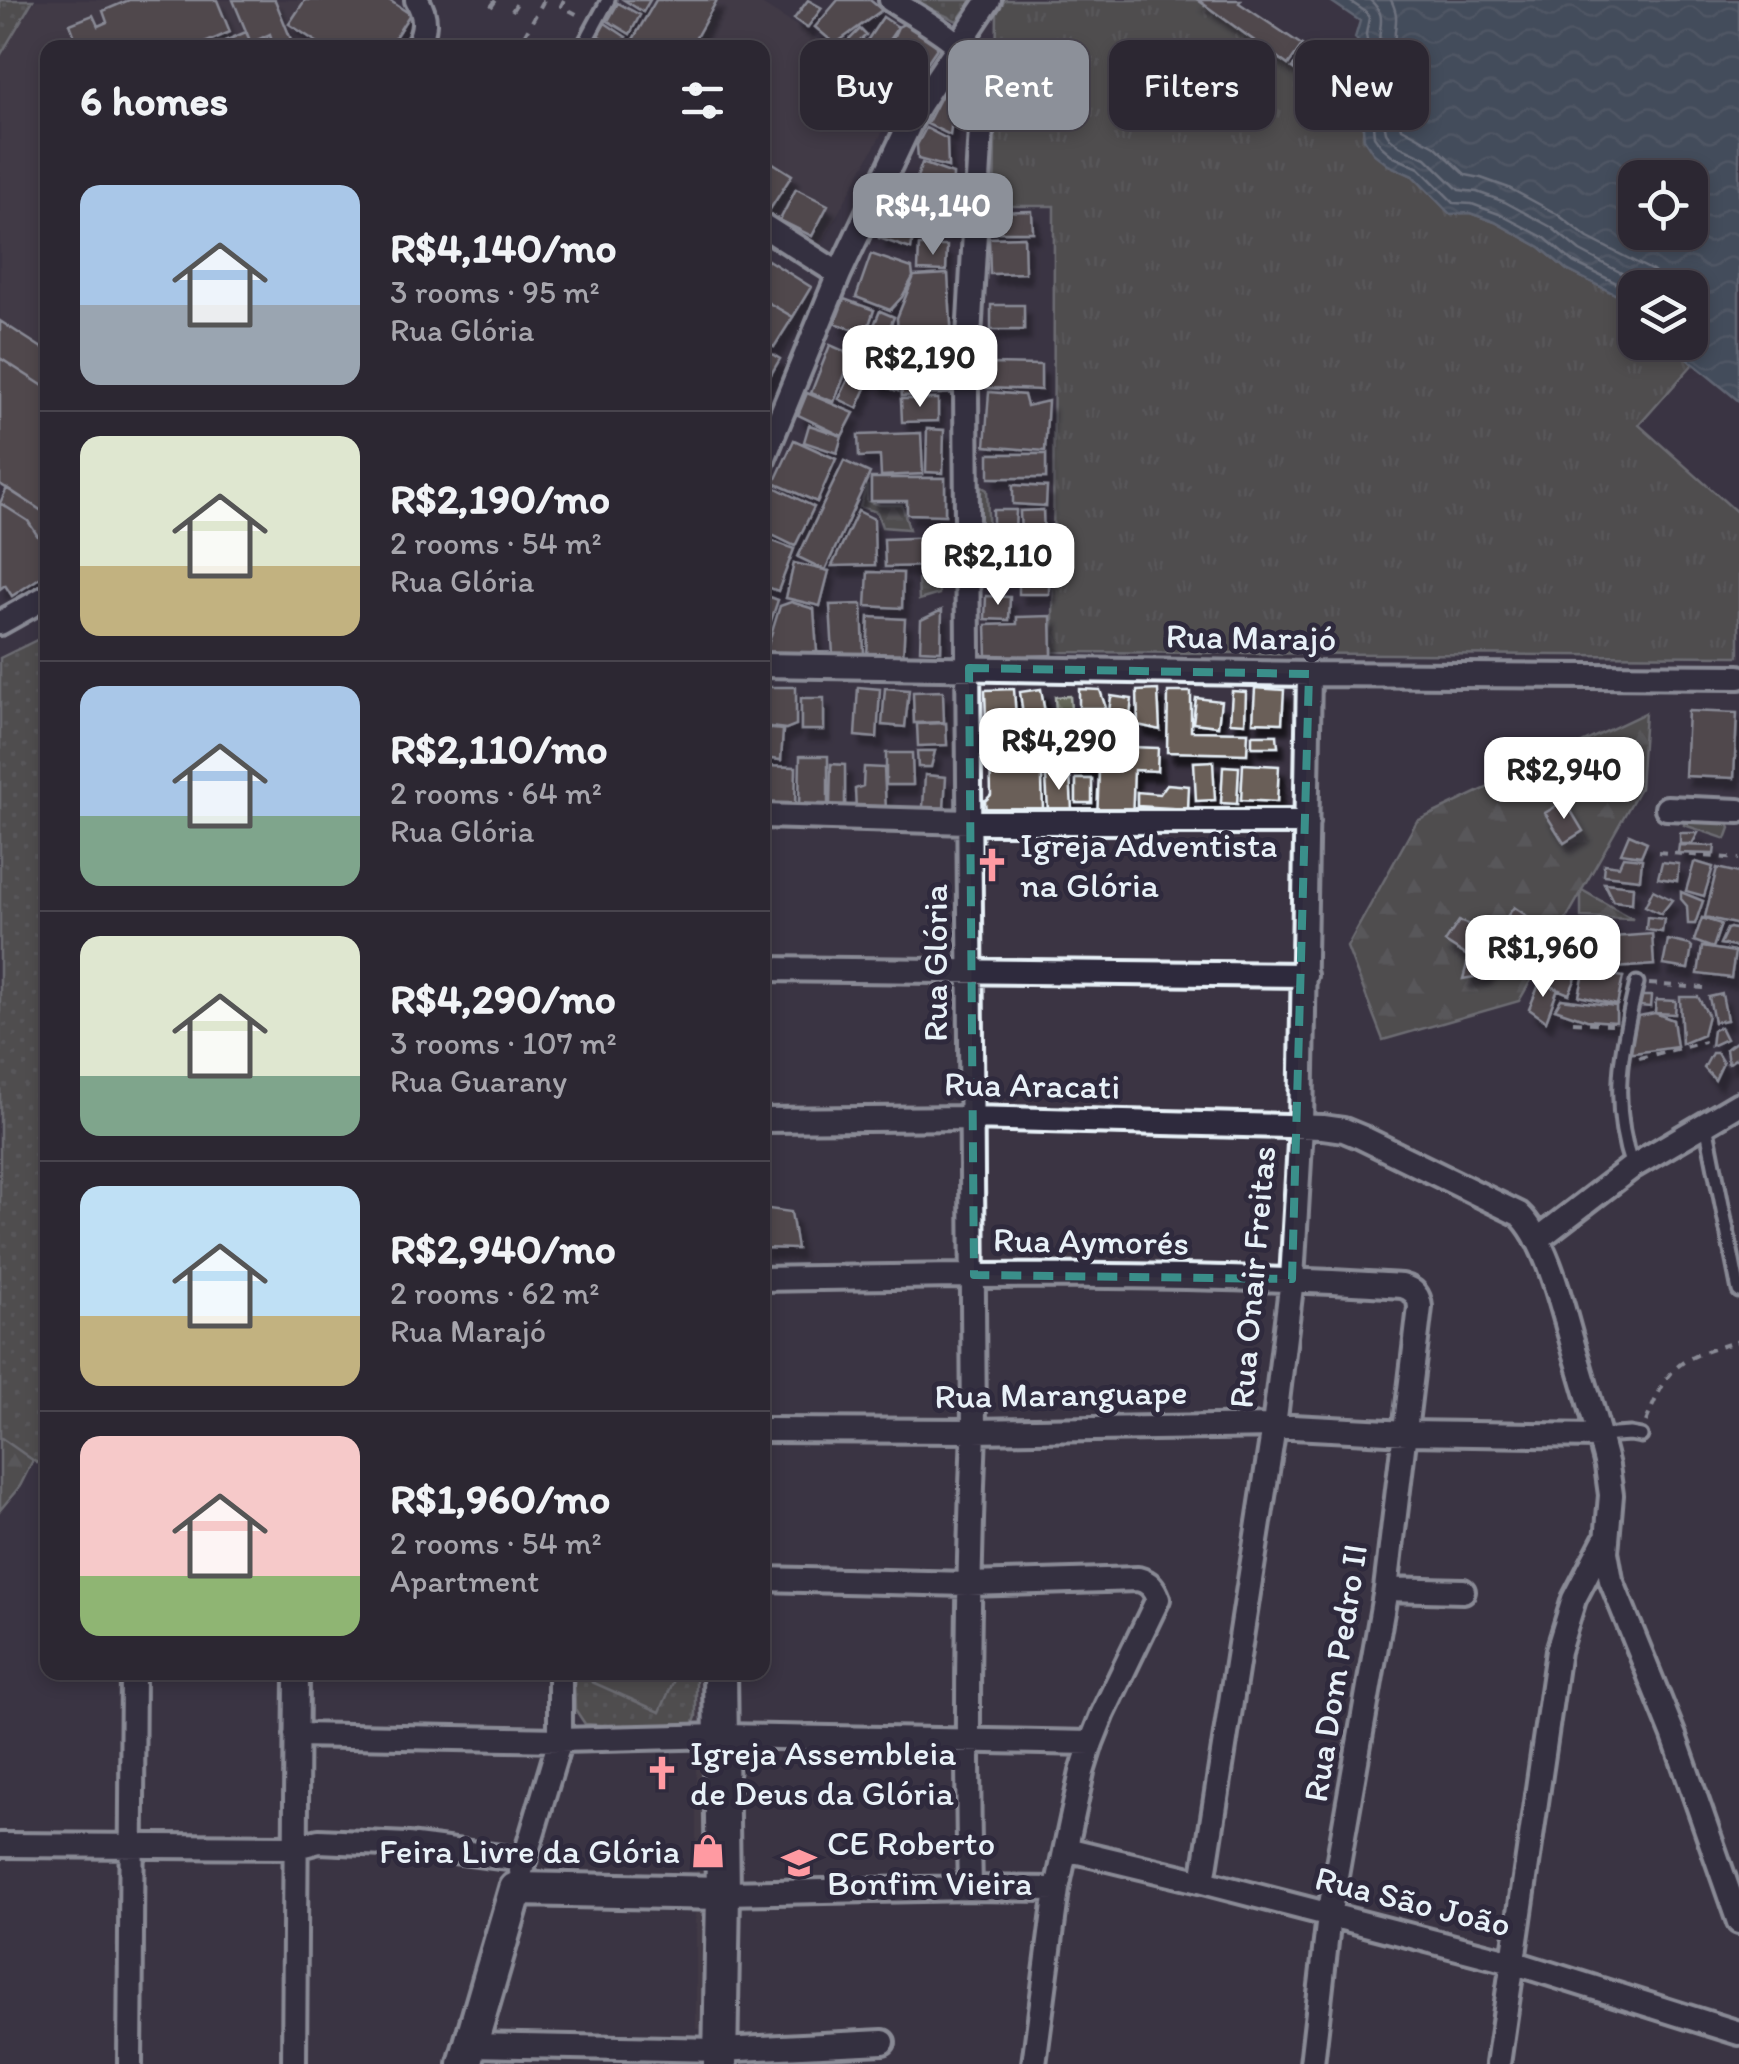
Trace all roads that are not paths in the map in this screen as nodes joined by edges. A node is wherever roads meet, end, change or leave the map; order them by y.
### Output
1 (417, 0) edge
2 (608, 0) edge
3 (891, 0) edge
4 (990, 0) edge
5 (420, 40) edge
6 (586, 40) edge
7 (949, 40) edge
8 (962, 40) edge
9 (948, 61) edge
10 (981, 130) edge
11 (770, 230) edge
12 (838, 274) junction
13 (770, 441) edge
14 (40, 603) edge
15 (0, 623) edge
16 (770, 665) edge
17 (969, 668) junction
18 (1310, 674) junction
19 (1739, 677) edge
20 (1667, 808) dead end
21 (1739, 812) edge
22 (770, 816) edge
23 (969, 822) junction
24 (1308, 822) junction
25 (770, 969) edge
26 (969, 971) junction
27 (1305, 975) junction
28 (1637, 983) road end
29 (1739, 1104) edge
30 (970, 1118) junction
31 (770, 1120) edge
32 (1706, 1124) junction
33 (1301, 1126) junction
34 (1632, 1167) junction
35 (1537, 1240) junction
36 (974, 1275) junction
37 (770, 1279) edge
38 (1292, 1279) junction
39 (1739, 1291) edge
40 (1415, 1294) joint
41 (1274, 1426) junction
42 (770, 1430) edge
43 (974, 1431) junction
44 (1407, 1433) junction
45 (1600, 1436) junction
46 (1641, 1436) road end
47 (1606, 1538) junction
48 (770, 1580) edge
49 (968, 1584) junction
50 (1386, 1589) junction
51 (1464, 1591) dead end
52 (133, 1680) edge
53 (298, 1680) edge
54 (560, 1680) edge
55 (720, 1680) edge
56 (296, 1735) junction
57 (722, 1736) junction
58 (560, 1740) junction
59 (966, 1741) junction
60 (1090, 1742) junction
61 (0, 1845) edge
62 (130, 1847) junction
63 (296, 1848) junction
64 (1066, 1849) junction
65 (520, 1874) junction
66 (1203, 1882) junction
67 (970, 1888) junction
68 (1057, 1888) junction
69 (723, 1893) junction
70 (1329, 1916) junction
71 (1739, 1922) edge
72 (1512, 1962) junction
73 (1739, 2033) edge
74 (883, 2042) dead end
75 (468, 2055) edge
76 (720, 2057) edge
77 (130, 2064) edge
78 (294, 2064) edge
79 (1034, 2064) edge
80 (1312, 2064) edge
81 (1498, 2064) edge

1 - 5 street
2 - 6 lane
3 - 7 street
4 - 8 street
9 - 12 street
10 - 17 street, Rua Glória
11 - 12 street
12 - 13 street
14 - 15 street
16 - 17 street, Rua Marajó
17 - 18 street, Rua Marajó
17 - 23 street, Rua Glória
18 - 19 street, Rua Marajó
18 - 24 street, Rua Onair Freitas
20 - 21 street
22 - 23 street
23 - 24 street
23 - 26 street, Rua Glória
24 - 27 street, Rua Onair Freitas
25 - 26 street
26 - 27 street
26 - 30 street, Rua Glória
27 - 33 street, Rua Onair Freitas
28 - 34 lane
29 - 32 street
30 - 31 street, Rua Aracati
30 - 33 street, Rua Aracati
30 - 36 street, Rua Glória
32 - 34 street
32 - 39 lane
33 - 35 street, Rua Aracati
33 - 38 street, Rua Onair Freitas
34 - 35 street
35 - 45 street
36 - 37 street, Rua Aymorés
36 - 38 street, Rua Aymorés
36 - 43 street, Rua Glória
38 - 40 street, Rua Aymorés
38 - 41 street, Rua Onair Freitas
40 - 44 street, Rua Dom Pedro II
41 - 43 street, Rua Maranguape
41 - 44 street, Rua Maranguape
41 - 66 street, Rua Onair Freitas
42 - 43 street, Rua Maranguape
43 - 49 street, Rua Glória
44 - 45 street, Rua Maranguape
44 - 50 street, Rua Dom Pedro II
45 - 46 lane
45 - 47 street
47 - 71 street
47 - 72 street
48 - 49 street
49 - 59 street, Rua Glória
49 - 60 street
50 - 51 street
50 - 70 street, Rua Dom Pedro II
52 - 62 street
53 - 56 street
54 - 58 street
55 - 57 street
56 - 58 street
56 - 63 street
57 - 58 street
57 - 59 street
57 - 69 street
58 - 65 street
59 - 60 street
59 - 67 street, Rua Glória
60 - 64 street
61 - 62 street
62 - 63 street
62 - 77 street
63 - 65 street
63 - 78 street
64 - 66 street, Rua São João
64 - 68 street
65 - 69 street
65 - 75 street
66 - 70 street, Rua São João
67 - 68 street
67 - 69 street
68 - 79 street
69 - 76 street
70 - 72 street, Rua São João
70 - 80 street, Rua Dom Pedro II
72 - 73 street, Rua São João
72 - 81 street
74 - 76 street
75 - 76 street

